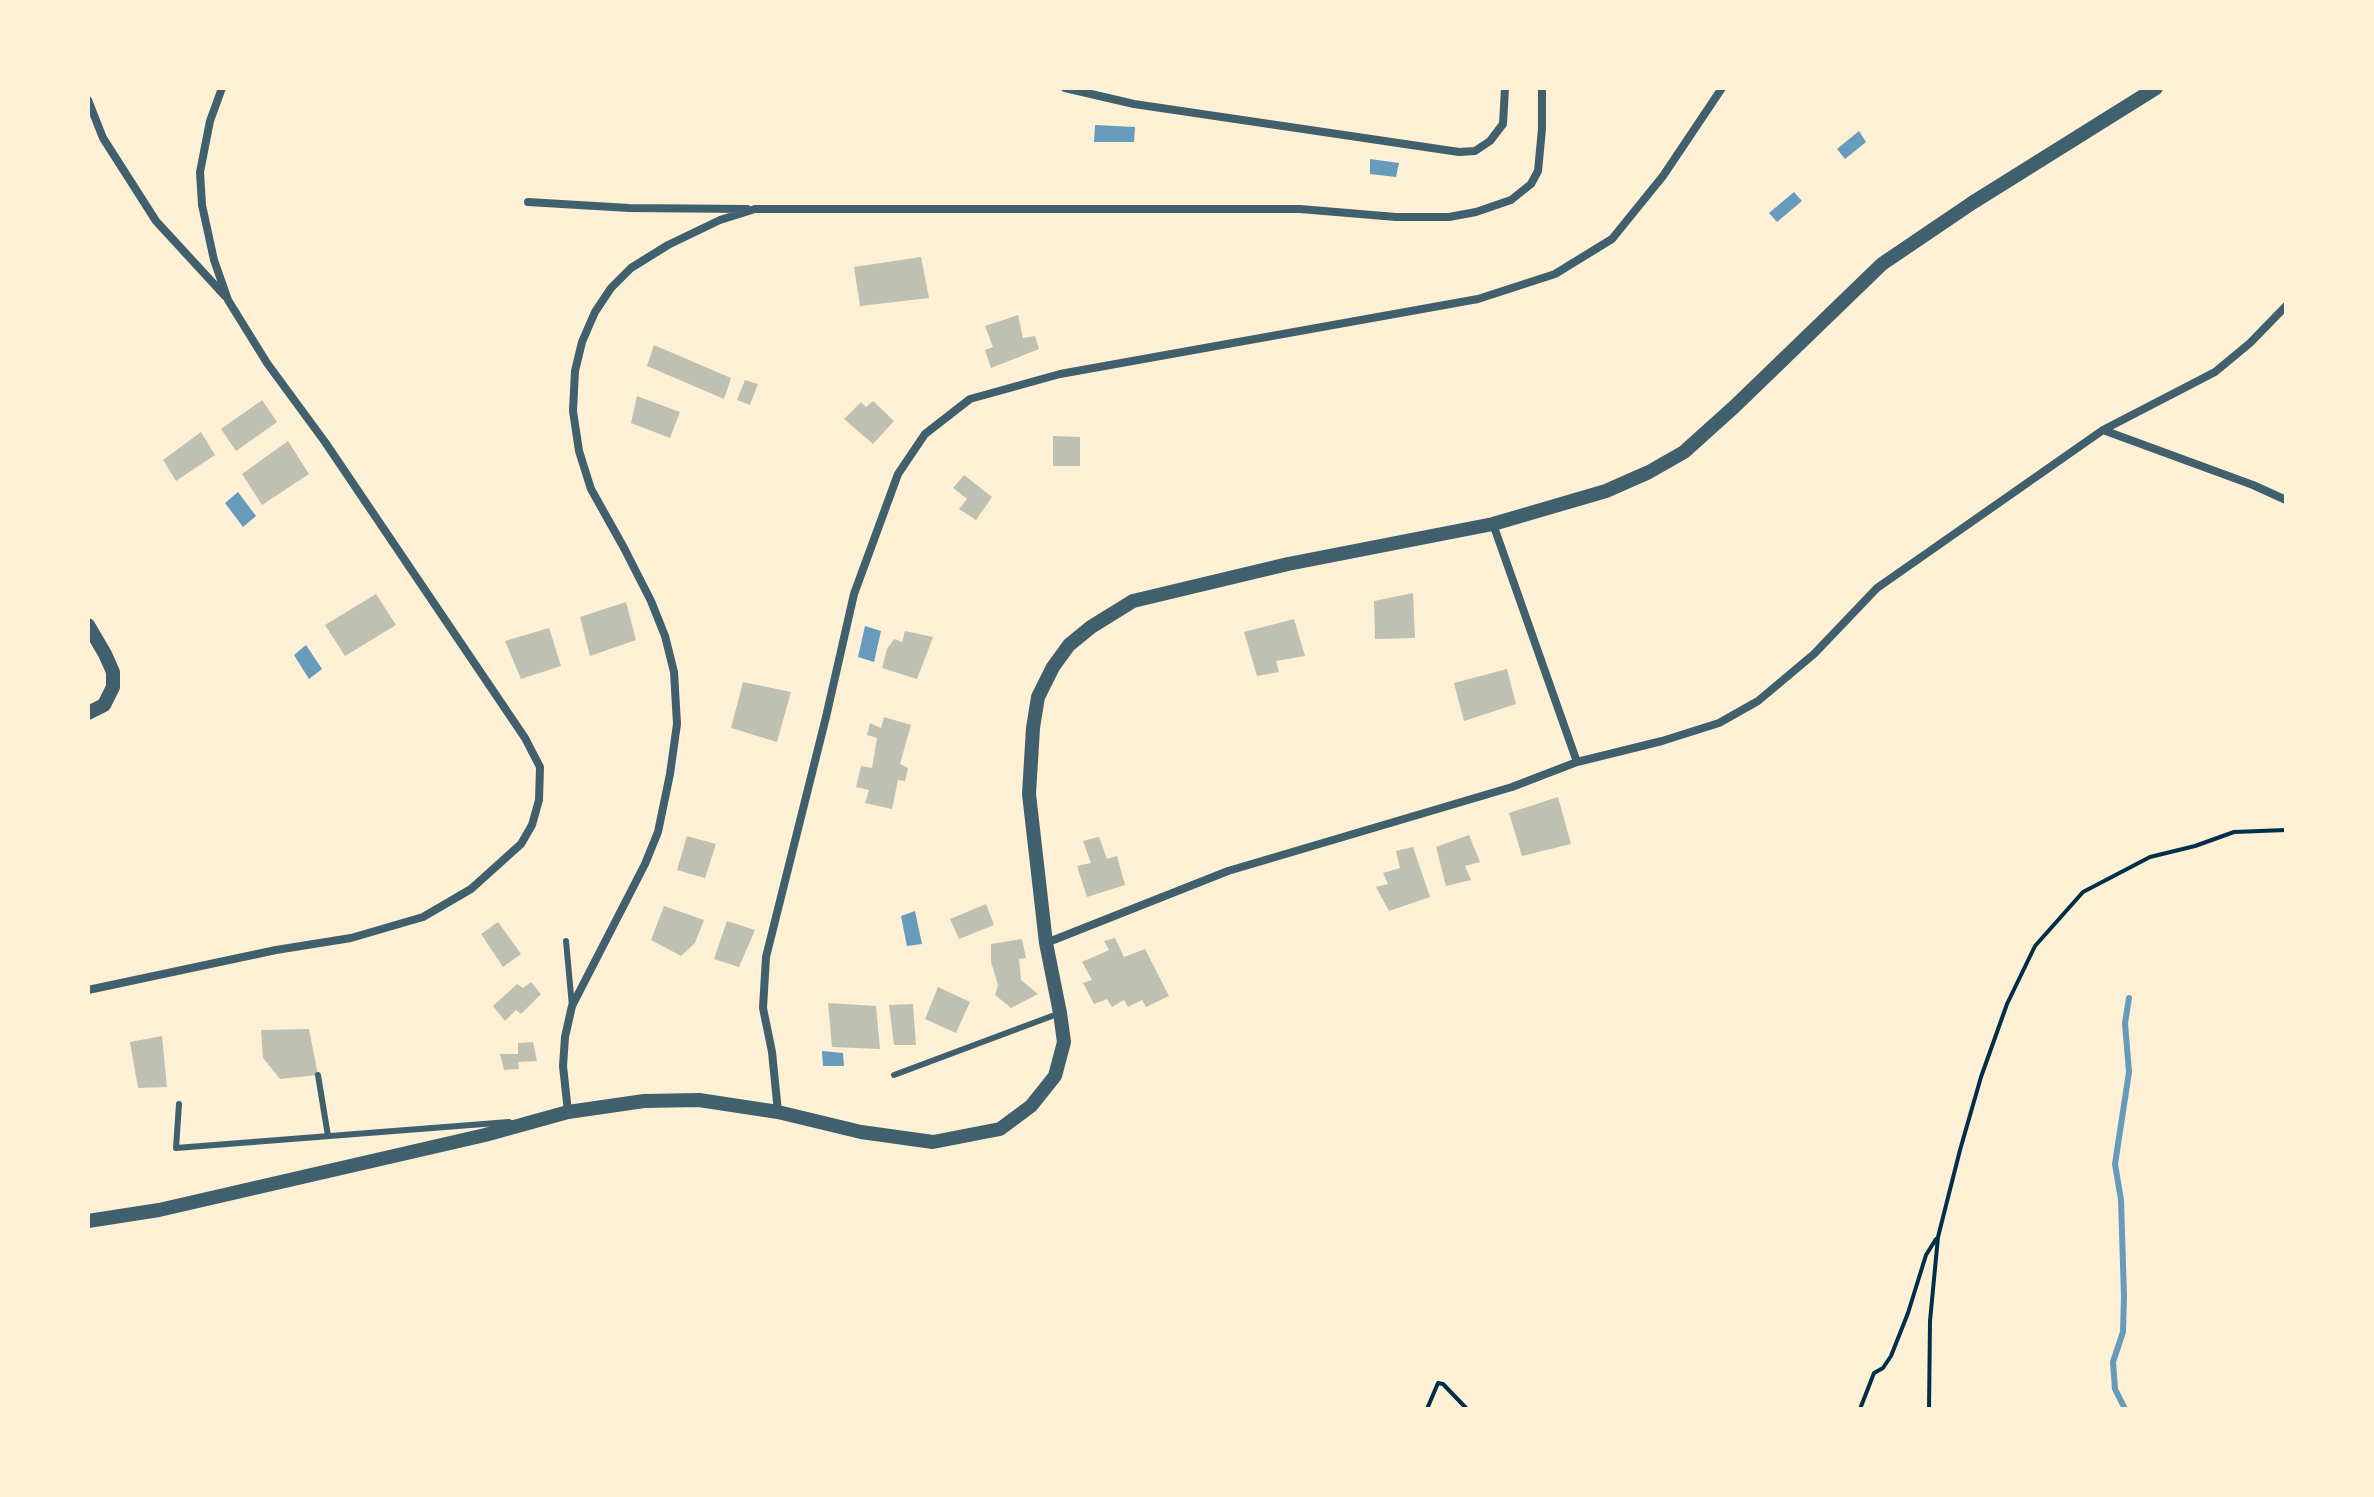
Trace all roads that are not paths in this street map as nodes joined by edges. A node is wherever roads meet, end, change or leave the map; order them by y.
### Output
1 (222, 88) edge
2 (1065, 88) edge
3 (1505, 88) edge
4 (1542, 88) edge
5 (1722, 88) edge
6 (2156, 88) edge
7 (88, 100) edge
8 (528, 202) dead end
9 (755, 209) junction
10 (228, 300) junction
11 (2286, 306) edge
12 (2103, 430) junction
13 (2286, 500) edge
14 (1493, 524) junction
15 (88, 625) edge
16 (88, 713) edge
17 (1577, 762) junction
18 (566, 941) dead end
19 (1046, 943) junction
20 (88, 990) edge
21 (572, 1006) junction
22 (1060, 1013) junction
23 (318, 1075) dead end
24 (894, 1075) dead end
25 (179, 1104) dead end
26 (568, 1112) junction
27 (778, 1112) junction
28 (544, 1119) junction
29 (328, 1136) junction
30 (88, 1221) edge

1 - 10 street
2 - 3 street
4 - 9 street
5 - 27 street
6 - 14 street
7 - 10 street
8 - 9 street
9 - 21 street
10 - 20 street
11 - 12 street
12 - 13 street
12 - 17 street
14 - 17 street
14 - 19 street
15 - 16 street
17 - 19 street
18 - 21 lane
19 - 22 street
21 - 26 street
22 - 24 lane
22 - 27 street
23 - 29 lane
25 - 29 lane
26 - 27 street
26 - 28 street
28 - 29 lane
28 - 30 street

